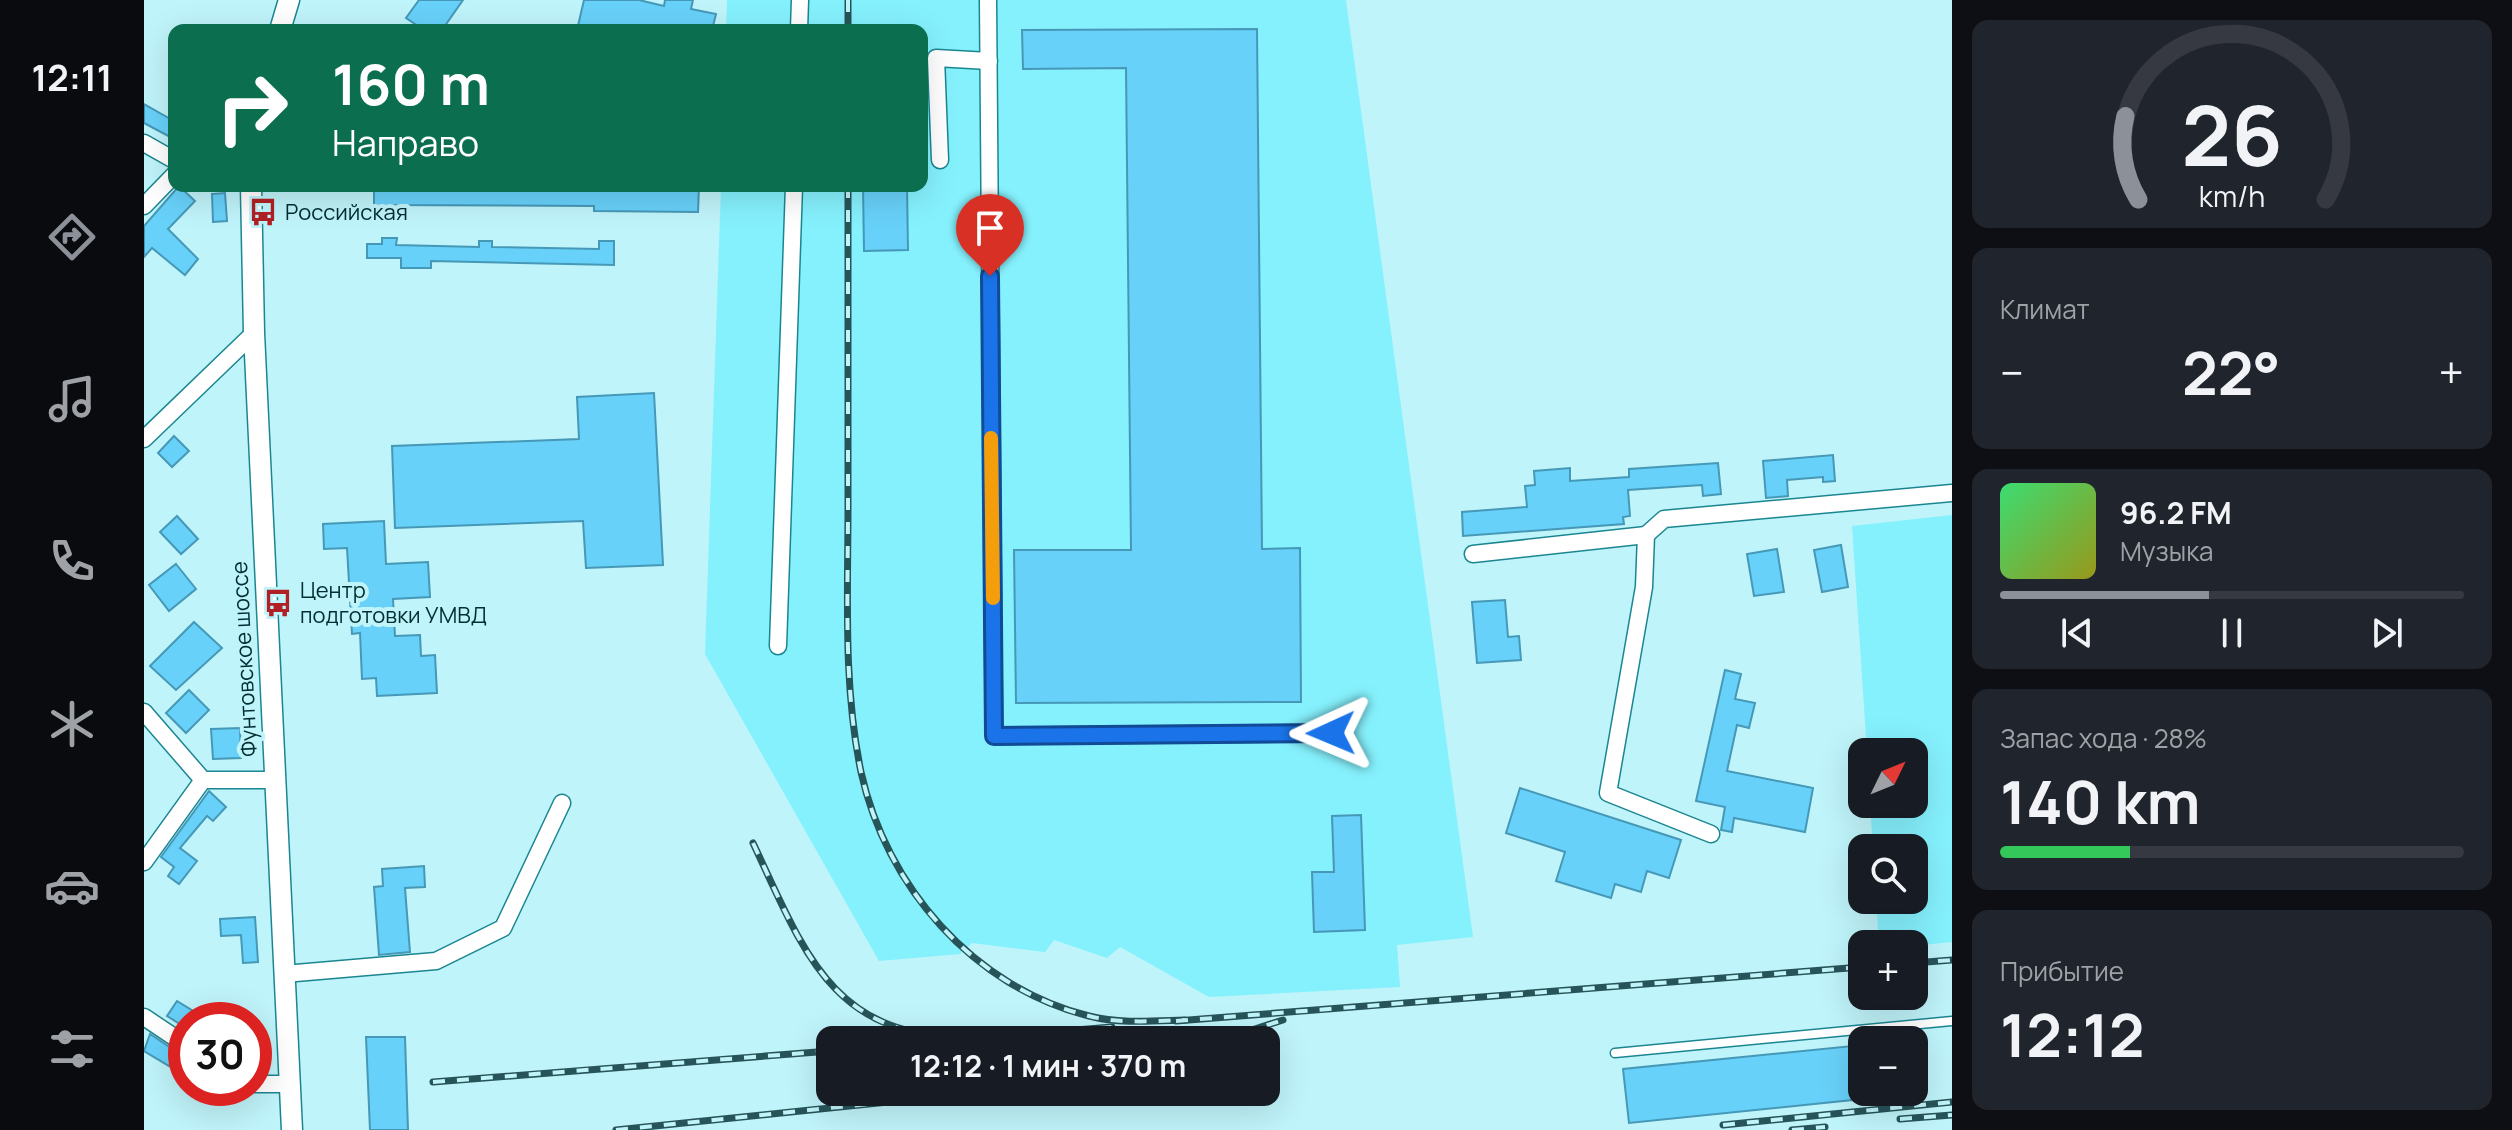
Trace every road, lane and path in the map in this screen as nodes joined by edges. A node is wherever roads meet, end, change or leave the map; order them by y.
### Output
1 (289, 0) edge
2 (800, 0) edge
3 (988, 0) edge
4 (282, 24) edge
5 (799, 24) edge
6 (989, 61) junction
7 (144, 143) edge
8 (168, 157) edge
9 (940, 160) dead end
10 (168, 181) edge
11 (251, 192) edge
12 (794, 192) edge
13 (144, 206) edge
14 (254, 333) junction
15 (144, 439) edge
16 (1952, 493) edge
17 (1646, 535) junction
18 (1473, 554) dead end
19 (778, 646) dead end
20 (144, 712) edge
21 (1331, 733) dead end
22 (203, 780) junction
23 (273, 780) junction
24 (562, 803) dead end
25 (1711, 834) dead end
26 (144, 862) edge
27 (284, 974) junction
28 (144, 1017) edge
29 (1952, 1021) edge
30 (168, 1033) edge
31 (1615, 1053) dead end
32 (272, 1084) edge
33 (289, 1084) junction
34 (292, 1130) edge

1 - 4 street
2 - 5 street
3 - 6 street
6 - 9 street
6 - 21 street
7 - 8 street
10 - 13 street
11 - 14 street, Фунтовское шоссе
12 - 19 street
14 - 15 street
14 - 23 street, Фунтовское шоссе
16 - 17 street
17 - 18 street
17 - 25 street
20 - 22 street
22 - 23 street
22 - 26 street
23 - 27 street, Фунтовское шоссе
24 - 27 street
27 - 33 street, Фунтовское шоссе
28 - 30 street
29 - 31 lane
32 - 33 street
33 - 34 street, Фунтовское шоссе

